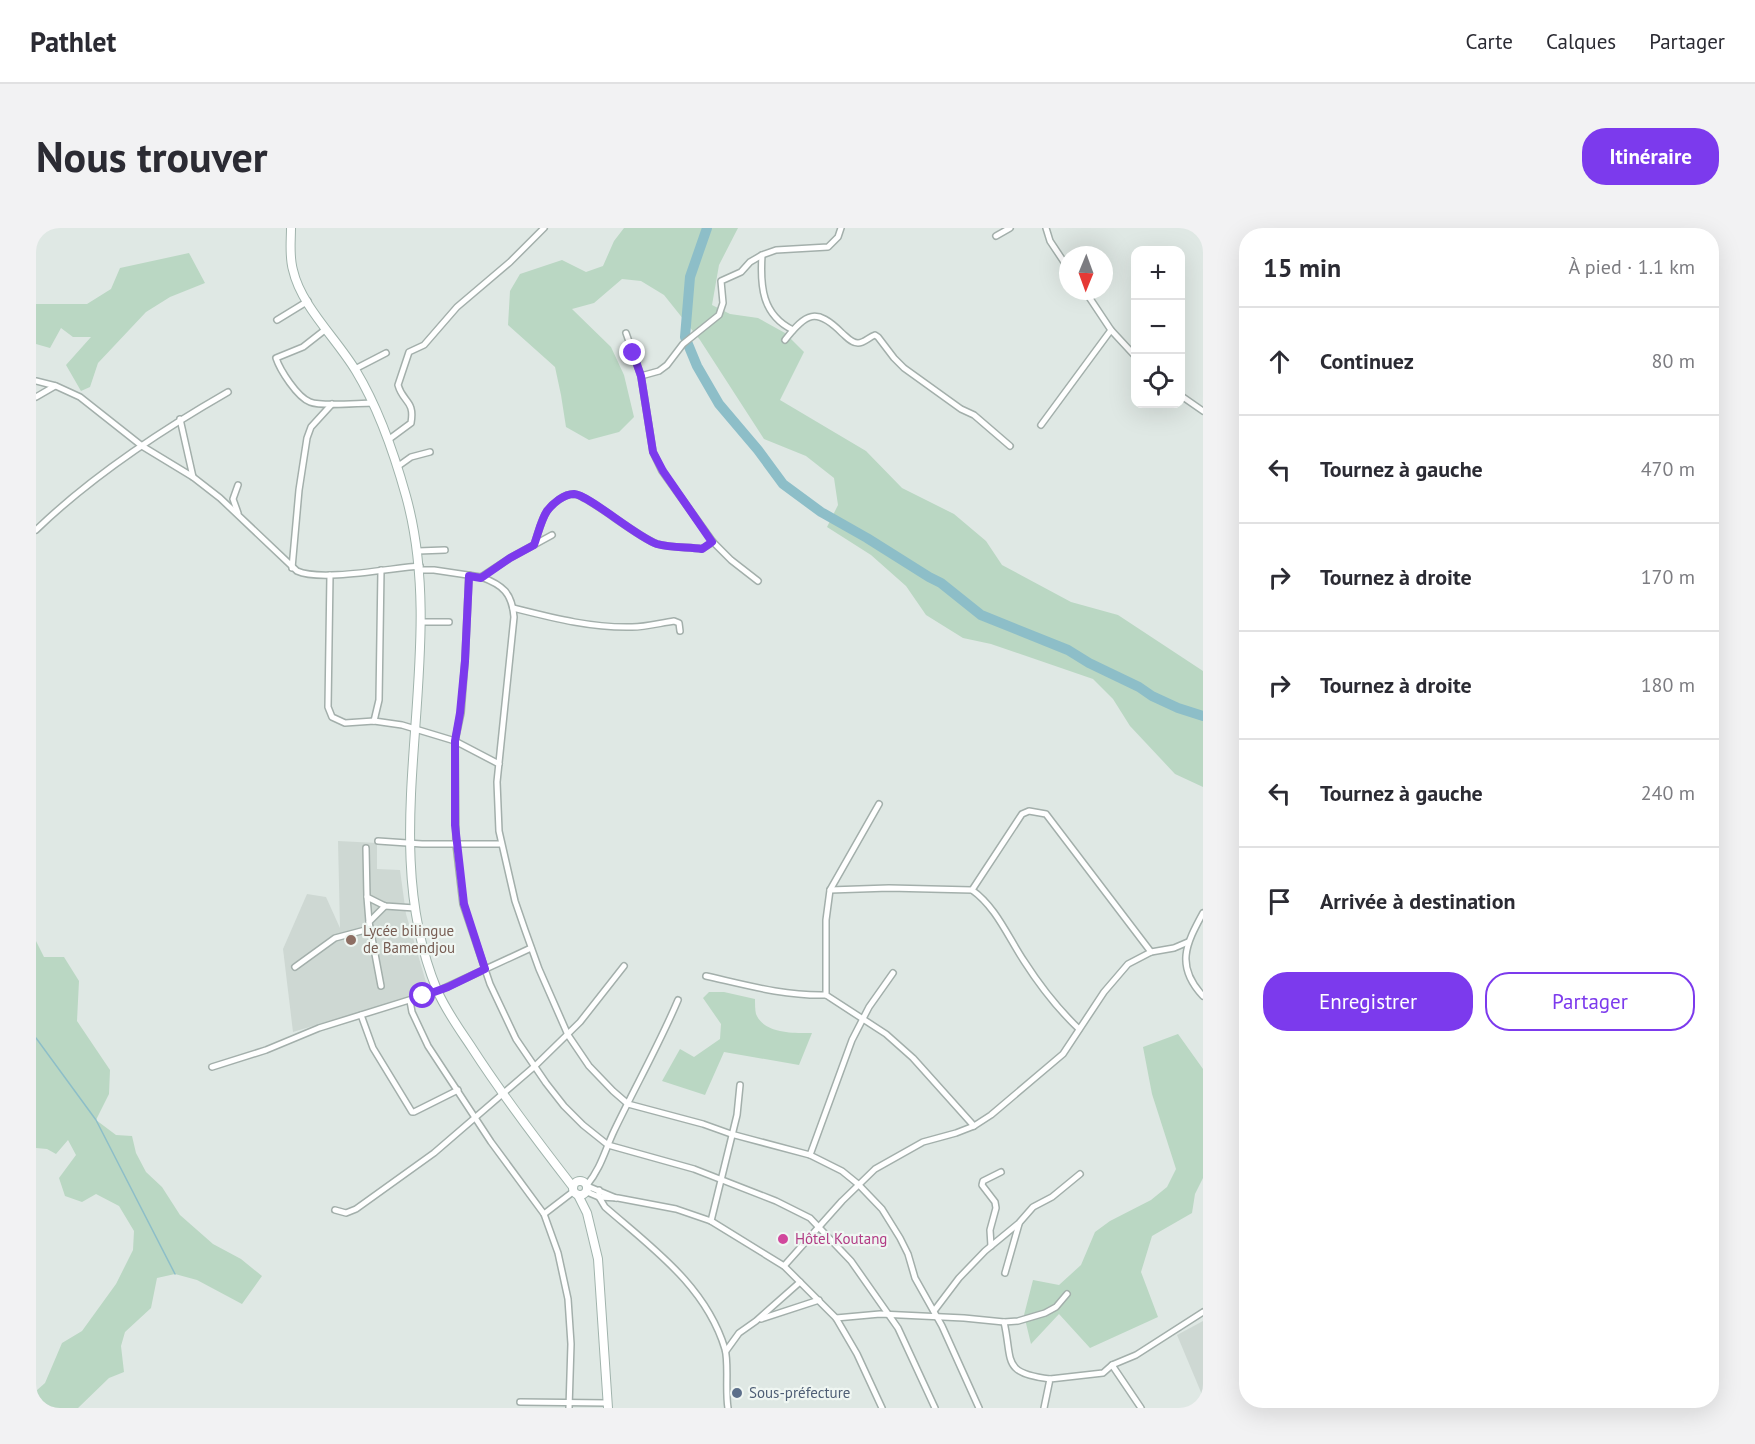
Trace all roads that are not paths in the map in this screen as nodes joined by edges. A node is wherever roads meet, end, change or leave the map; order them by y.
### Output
1 (291, 228) edge
2 (544, 228) edge
3 (841, 228) edge
4 (1010, 228) edge
5 (1046, 228) edge
6 (996, 236) dead end
7 (762, 255) junction
8 (1059, 255) edge
9 (1091, 300) edge
10 (308, 301) junction
11 (277, 320) dead end
12 (326, 330) junction
13 (793, 330) junction
14 (1111, 330) junction
15 (626, 333) dead end
16 (785, 340) dead end
17 (386, 353) dead end
18 (1133, 354) edge
19 (355, 369) junction
20 (641, 376) junction
21 (36, 381) edge
22 (56, 386) junction
23 (228, 392) dead end
24 (36, 397) edge
25 (1185, 398) edge
26 (373, 403) junction
27 (332, 404) junction
28 (1203, 411) edge
29 (180, 419) junction
30 (1041, 425) dead end
31 (388, 440) junction
32 (142, 446) junction
33 (1010, 446) dead end
34 (430, 452) dead end
35 (397, 467) junction
36 (193, 477) junction
37 (238, 485) dead end
38 (239, 517) junction
39 (36, 530) edge
40 (552, 535) dead end
41 (712, 542) junction
42 (534, 545) junction
43 (446, 550) dead end
44 (418, 551) junction
45 (292, 568) junction
46 (420, 568) junction
47 (381, 570) junction
48 (330, 575) junction
49 (469, 576) junction
50 (481, 578) junction
51 (758, 581) dead end
52 (513, 608) junction
53 (420, 622) junction
54 (449, 622) dead end
55 (680, 631) dead end
56 (374, 721) junction
57 (416, 729) junction
58 (455, 741) junction
59 (499, 764) junction
60 (879, 804) dead end
61 (378, 841) dead end
62 (409, 843) junction
63 (456, 844) junction
64 (501, 844) junction
65 (366, 848) dead end
66 (830, 890) junction
67 (972, 890) junction
68 (367, 897) junction
69 (385, 906) junction
70 (414, 908) junction
71 (1203, 913) edge
72 (369, 922) junction
73 (369, 930) junction
74 (1188, 942) junction
75 (531, 948) junction
76 (1150, 952) junction
77 (624, 966) dead end
78 (295, 967) dead end
79 (485, 969) junction
80 (893, 973) dead end
81 (706, 976) dead end
82 (381, 986) dead end
83 (438, 991) junction
84 (825, 994) junction
85 (1203, 996) edge
86 (678, 1000) dead end
87 (410, 1001) junction
88 (361, 1015) junction
89 (863, 1018) junction
90 (1079, 1029) junction
91 (568, 1035) junction
92 (535, 1066) junction
93 (212, 1067) dead end
94 (740, 1085) dead end
95 (458, 1090) junction
96 (504, 1095) junction
97 (628, 1104) junction
98 (475, 1117) junction
99 (974, 1126) junction
100 (731, 1134) junction
101 (608, 1145) junction
102 (810, 1155) junction
103 (1001, 1172) dead end
104 (1080, 1174) dead end
105 (722, 1180) junction
106 (858, 1184) junction
107 (581, 1189) junction
108 (599, 1194) junction
109 (335, 1210) dead end
110 (544, 1214) junction
111 (711, 1221) junction
112 (1019, 1223) junction
113 (820, 1227) junction
114 (991, 1246) junction
115 (908, 1254) junction
116 (916, 1254) dead end
117 (784, 1266) junction
118 (1005, 1273) dead end
119 (800, 1282) junction
120 (1067, 1294) dead end
121 (819, 1300) junction
122 (1203, 1312) edge
123 (889, 1314) junction
124 (935, 1314) junction
125 (836, 1318) junction
126 (756, 1321) junction
127 (1004, 1322) junction
128 (726, 1352) junction
129 (1112, 1365) junction
130 (1050, 1379) junction
131 (520, 1402) dead end
132 (569, 1405) edge
133 (608, 1406) edge
134 (728, 1408) edge
135 (882, 1408) edge
136 (934, 1408) edge
137 (979, 1408) edge
138 (1044, 1408) edge
139 (1140, 1408) edge

1 - 10 main road
2 - 31 street
3 - 7 street
4 - 6 street
5 - 8 street
7 - 13 street
7 - 20 street
9 - 14 street
10 - 11 street
10 - 12 main road
12 - 19 main road
12 - 27 street
13 - 16 street
13 - 33 street
14 - 18 street
14 - 30 street
15 - 20 street
17 - 19 street
19 - 26 main road
20 - 41 street
21 - 22 street
22 - 24 street
22 - 32 street
23 - 29 street
25 - 28 street
26 - 27 street
26 - 31 main road
27 - 45 street
29 - 32 street
29 - 36 street
31 - 35 main road
32 - 36 street
32 - 39 street
34 - 35 street
35 - 44 main road
36 - 38 street
37 - 38 street
38 - 45 street
40 - 42 street
41 - 42 street
41 - 51 street
42 - 50 street
43 - 44 street
44 - 46 main road
45 - 48 street
46 - 47 street
46 - 49 street
46 - 53 main road
47 - 48 street
47 - 56 street
48 - 56 street
49 - 50 street
49 - 58 street
50 - 52 street
52 - 55 street
52 - 59 street
53 - 54 street
53 - 57 main road
56 - 57 street
57 - 58 street
57 - 62 main road
58 - 59 street
58 - 63 street
59 - 64 street
60 - 66 street
61 - 62 street
62 - 63 street
62 - 70 main road
63 - 64 street
63 - 79 street
64 - 75 street
65 - 68 street
66 - 67 street
66 - 84 street
67 - 76 street
67 - 90 street
68 - 69 street
68 - 72 street
69 - 70 street
69 - 72 street
70 - 83 main road
71 - 74 street
72 - 73 street
73 - 78 street
73 - 82 street
74 - 76 street
74 - 85 street
75 - 79 street
75 - 91 street
76 - 90 street
77 - 91 street
79 - 83 street
79 - 92 street
80 - 89 street
81 - 84 street
83 - 87 street
83 - 96 main road
84 - 89 street
86 - 97 street
87 - 88 street
87 - 95 street
88 - 93 street
88 - 95 street
89 - 99 street
89 - 102 street
90 - 99 street
91 - 92 street
91 - 97 street
92 - 96 street
92 - 101 street
94 - 100 street
95 - 98 street
96 - 98 street
96 - 107 main road
97 - 100 street
97 - 101 street
98 - 109 street
98 - 110 street
99 - 106 street
100 - 102 street
100 - 105 street
101 - 105 street
101 - 107 street
102 - 106 street
103 - 114 street
104 - 112 street
105 - 111 street
105 - 113 street
106 - 113 street
106 - 115 street
107 - 108 street
107 - 110 street
107 - 133 main road
108 - 111 street
108 - 128 street
110 - 132 street
111 - 117 street
112 - 114 street
112 - 118 street
113 - 117 street
113 - 123 street
114 - 124 street
115 - 116 street
115 - 124 street
117 - 119 street
119 - 121 street
119 - 126 street
120 - 127 street
121 - 125 street
121 - 126 street
122 - 129 street
123 - 124 street
123 - 125 street
123 - 136 street
124 - 127 street
124 - 137 street
125 - 135 street
126 - 128 street
127 - 130 street
128 - 134 street
129 - 130 street
129 - 139 street
130 - 138 street
131 - 132 street
132 - 133 street

